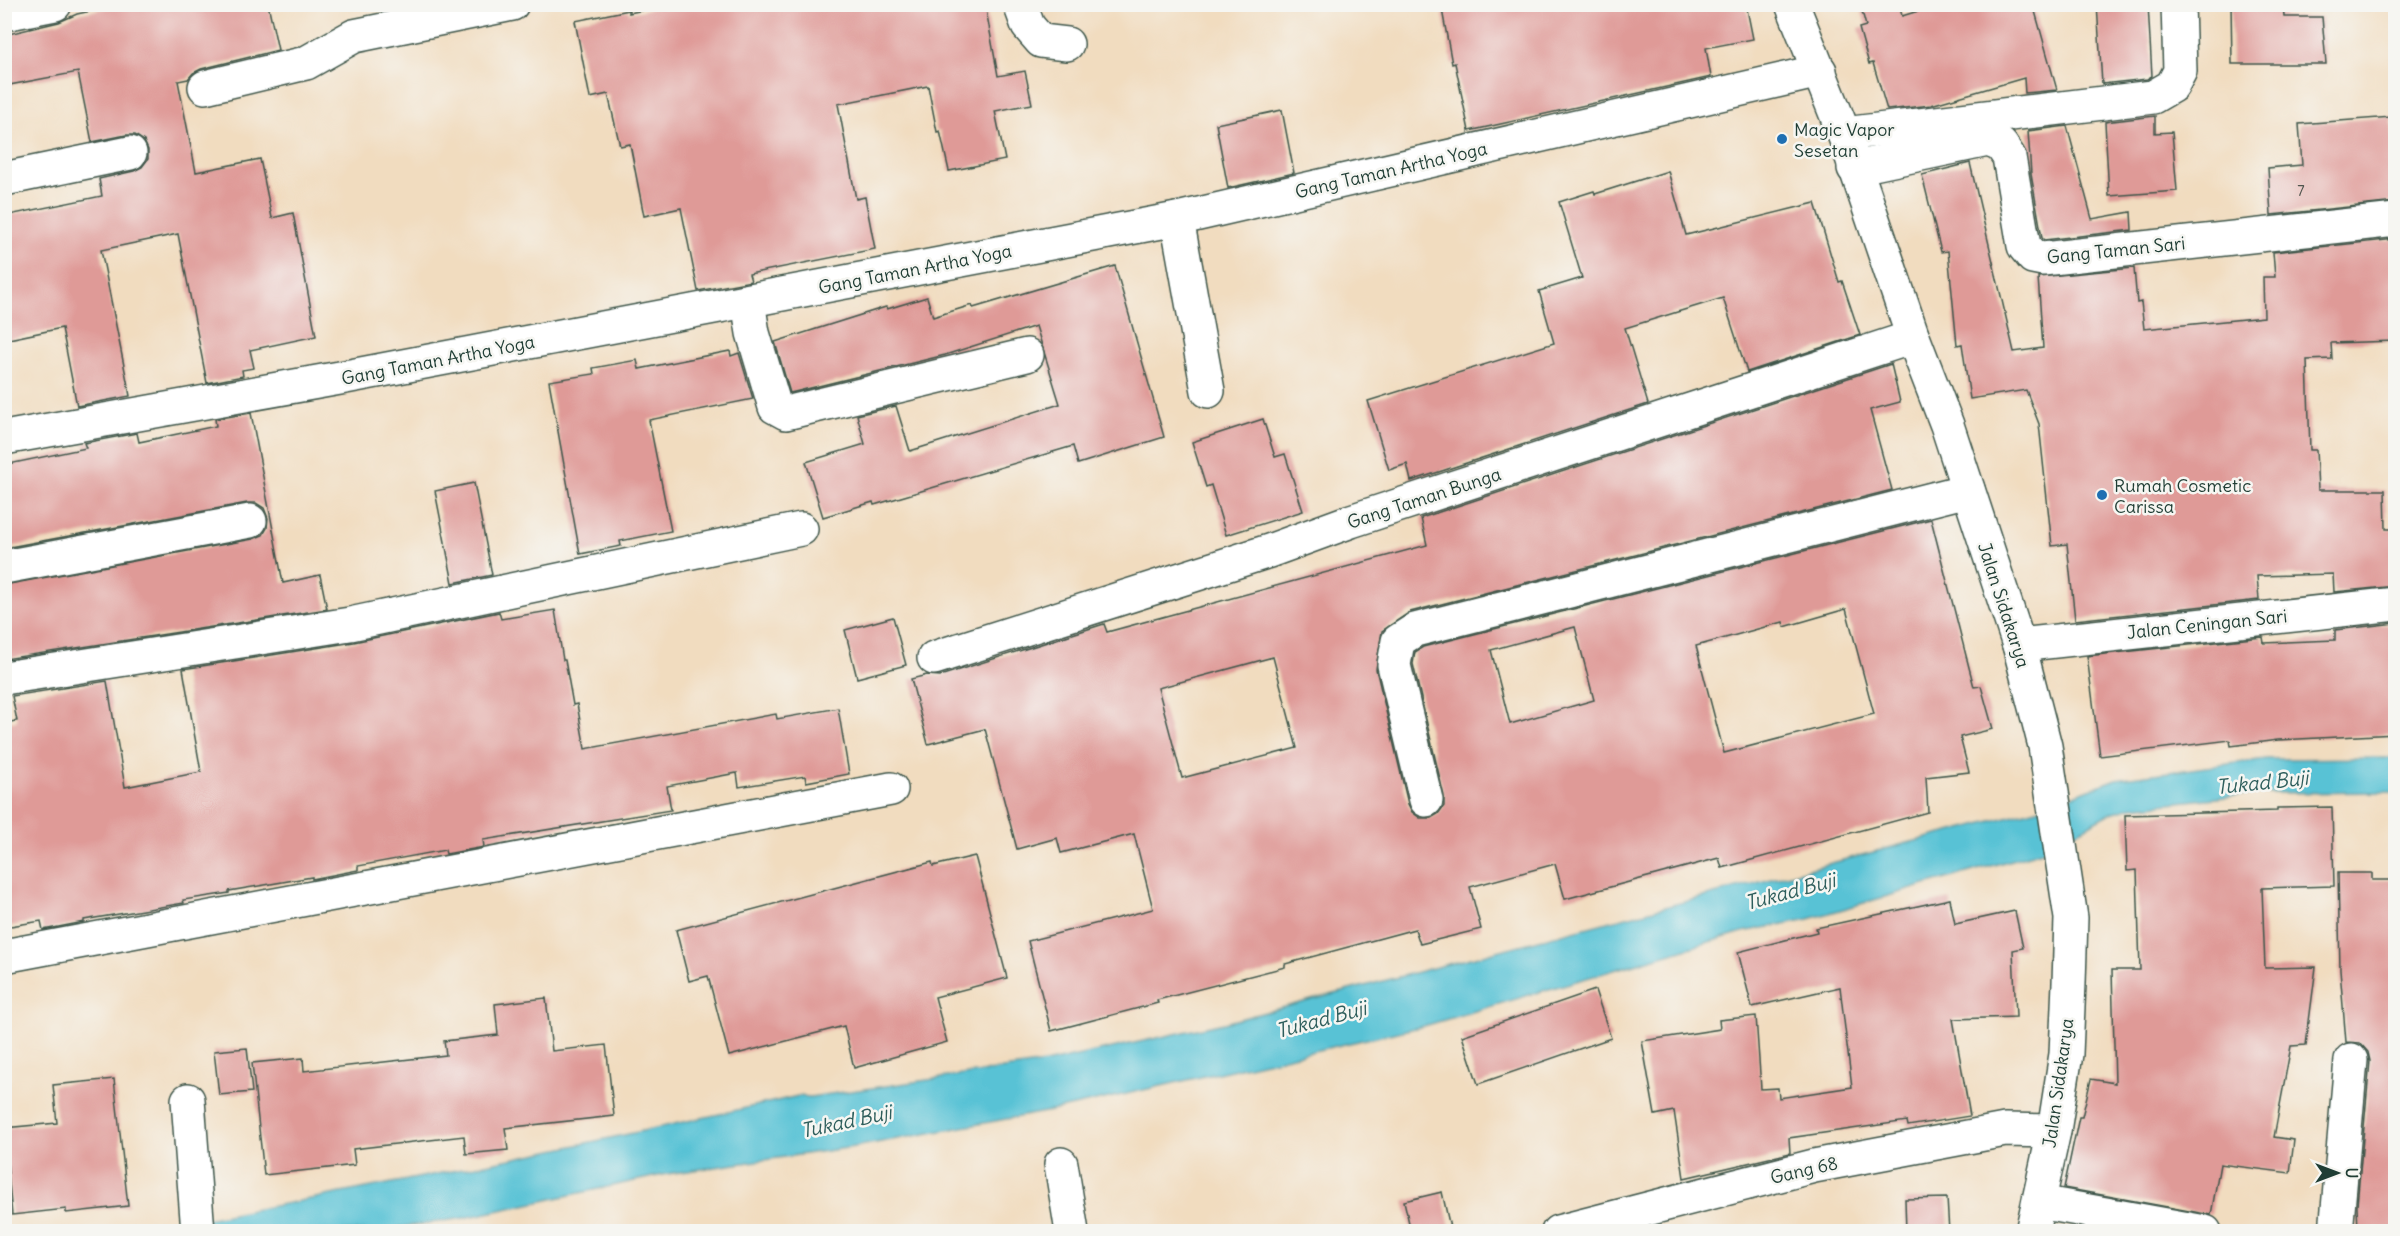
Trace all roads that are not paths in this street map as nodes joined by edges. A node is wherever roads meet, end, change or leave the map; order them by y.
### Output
1 (55, 4) edge
2 (512, 4) edge
3 (1020, 4) edge
4 (1792, 4) edge
5 (2178, 4) edge
6 (4, 14) edge
7 (1067, 44) dead end
8 (1820, 71) junction
9 (205, 87) dead end
10 (1844, 134) junction
11 (130, 153) dead end
12 (1854, 168) junction
13 (4, 179) edge
14 (1177, 219) junction
15 (2396, 220) edge
16 (748, 301) junction
17 (1913, 337) junction
18 (1027, 355) dead end
19 (1208, 391) dead end
20 (4, 438) edge
21 (1968, 490) junction
22 (250, 521) dead end
23 (801, 529) dead end
24 (4, 567) edge
25 (2396, 604) edge
26 (2019, 645) junction
27 (934, 658) dead end
28 (4, 678) edge
29 (891, 789) dead end
30 (1426, 800) dead end
31 (4, 956) edge
32 (2351, 1060) dead end
33 (188, 1100) dead end
34 (2054, 1131) junction
35 (1060, 1164) dead end
36 (2036, 1217) edge
37 (198, 1232) edge
38 (1072, 1232) edge
39 (1558, 1232) edge
40 (2205, 1232) edge
41 (2336, 1232) edge

1 - 6 street
2 - 9 street
3 - 7 street
4 - 8 street, Jalan Sidakarya
5 - 10 street
8 - 10 street, Jalan Sidakarya
8 - 14 street, Gang Taman Artha Yoga
10 - 12 street, Jalan Sidakarya
11 - 13 street
12 - 15 street, Gang Taman Sari
12 - 17 street, Jalan Sidakarya
14 - 16 street, Gang Taman Artha Yoga
14 - 19 street
16 - 18 street
16 - 20 street, Gang Taman Artha Yoga
17 - 21 street, Jalan Sidakarya
17 - 27 street, Gang Taman Bunga
21 - 26 street, Jalan Sidakarya
21 - 30 street
22 - 24 street
23 - 28 street
25 - 26 street, Jalan Ceningan Sari
26 - 34 street, Jalan Sidakarya
29 - 31 street
32 - 41 street
33 - 37 street
34 - 36 street, Jalan Sidakarya
34 - 39 street, Gang 68
35 - 38 street
36 - 40 street

